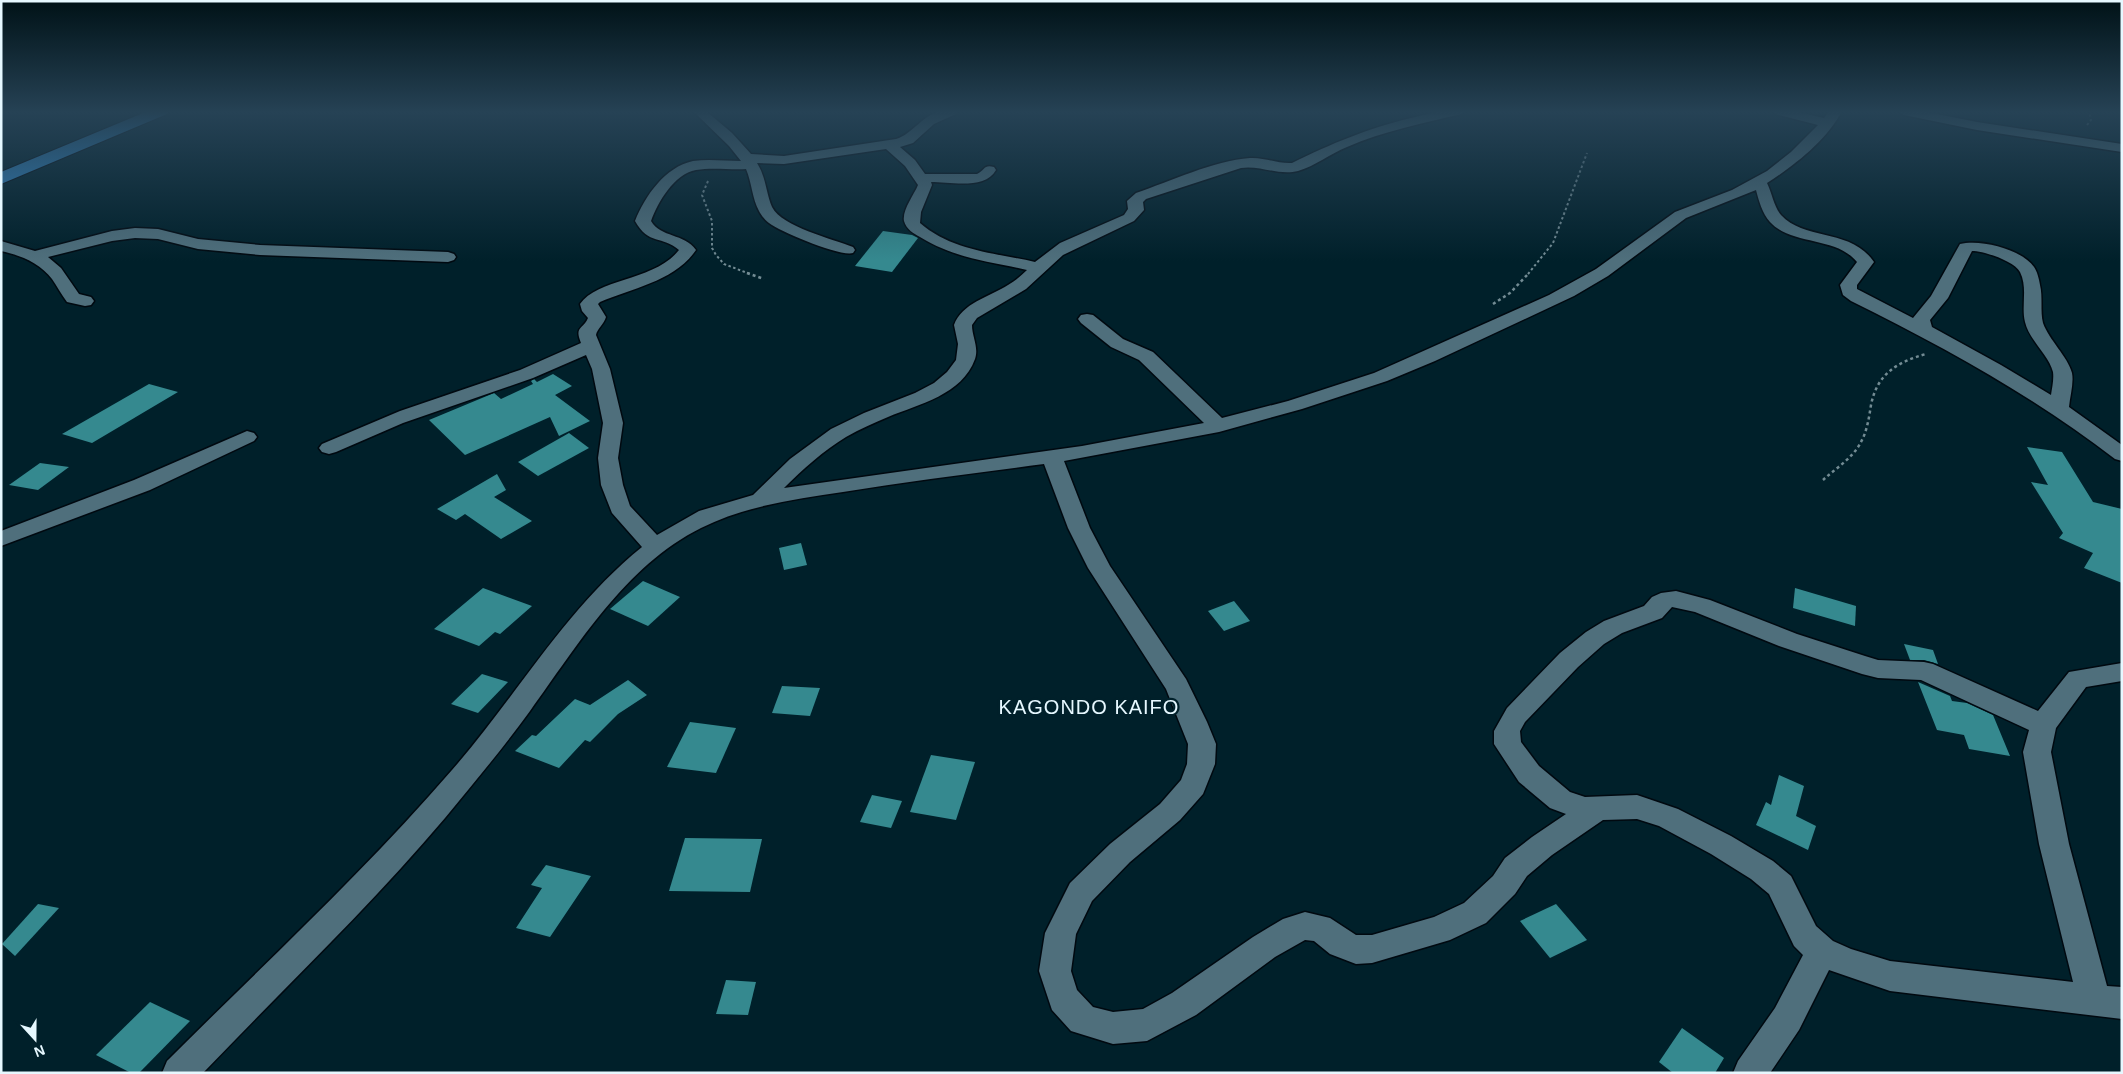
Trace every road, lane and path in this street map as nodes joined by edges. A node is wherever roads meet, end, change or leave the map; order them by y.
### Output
1 (43, 161) edge
2 (748, 161) joint
3 (908, 161) edge
4 (1307, 161) edge
5 (1584, 161) edge
6 (1785, 161) edge
7 (723, 166) junction
8 (989, 170) dead end
9 (922, 178) junction
10 (1, 179) edge
11 (1760, 181) junction
12 (1, 246) edge
13 (846, 250) dead end
14 (34, 256) junction
15 (448, 258) dead end
16 (1039, 268) junction
17 (764, 279) dead end
18 (85, 301) dead end
19 (1487, 308) dead end
20 (1087, 319) dead end
21 (1923, 329) junction
22 (590, 346) junction
23 (1973, 356) junction
24 (2059, 407) junction
25 (1219, 426) junction
26 (247, 437) dead end
27 (330, 448) dead end
28 (2122, 455) edge
29 (1052, 456) junction
30 (1823, 480) dead end
31 (760, 500) junction
32 (1, 539) edge
33 (654, 546) junction
34 (2122, 672) edge
35 (2043, 725) junction
36 (1598, 808) junction
37 (1822, 951) junction
38 (2094, 999) junction
39 (2122, 1003) edge
40 (179, 1073) edge
41 (1750, 1073) edge

1 - 10 highway
2 - 7 street
2 - 13 street
3 - 9 street
4 - 16 street
5 - 19 path
6 - 11 street
7 - 17 path
7 - 22 street
8 - 9 street
9 - 16 street
11 - 21 street
11 - 25 street
12 - 14 street
14 - 15 street
14 - 18 street
16 - 31 street
20 - 25 street
21 - 23 street
21 - 24 street
22 - 27 street
22 - 33 street
23 - 24 street
23 - 30 path
24 - 28 street
25 - 29 street
26 - 32 street
29 - 31 street
29 - 36 street
31 - 33 street
33 - 40 street
34 - 35 street
35 - 36 street
35 - 38 street
36 - 37 street
37 - 38 street
37 - 41 street
38 - 39 street

